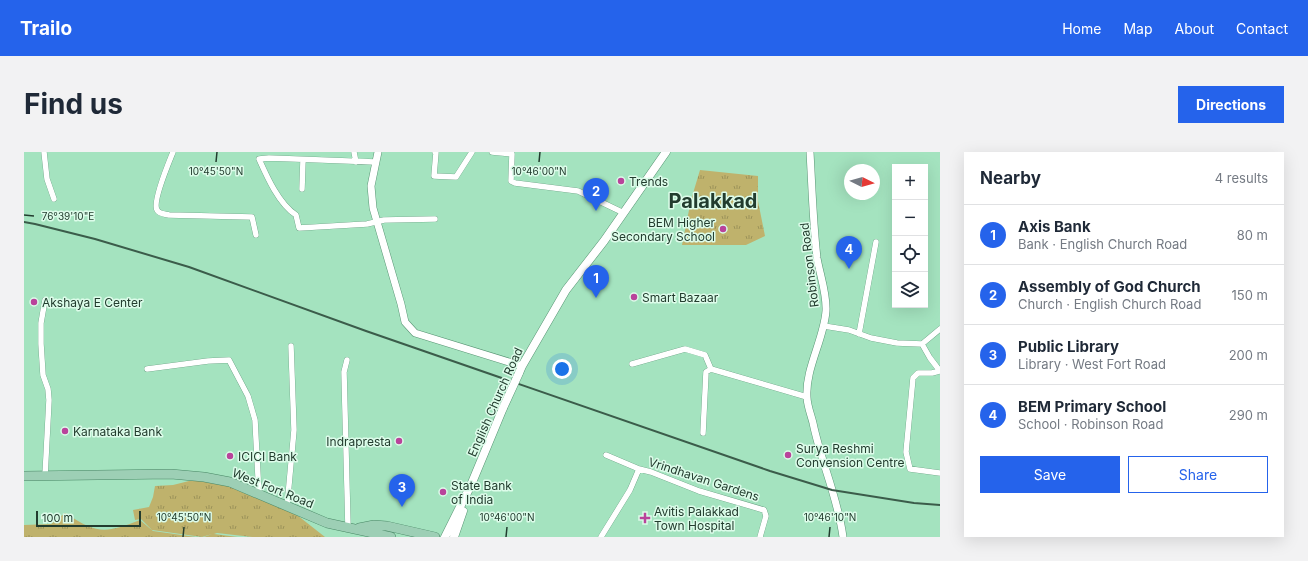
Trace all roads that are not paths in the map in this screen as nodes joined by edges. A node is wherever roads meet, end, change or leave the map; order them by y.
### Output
1 (44, 152) edge
2 (173, 152) edge
3 (354, 152) edge
4 (378, 152) edge
5 (435, 152) edge
6 (472, 152) edge
7 (492, 152) edge
8 (666, 152) edge
9 (810, 152) edge
10 (304, 160) junction
11 (356, 162) junction
12 (375, 162) junction
13 (302, 189) dead end
14 (54, 199) dead end
15 (624, 213) junction
16 (435, 219) dead end
17 (376, 222) junction
18 (256, 235) dead end
19 (876, 242) dead end
20 (44, 300) dead end
21 (824, 326) junction
22 (940, 329) edge
23 (859, 334) junction
24 (922, 344) junction
25 (292, 346) dead end
26 (348, 360) dead end
27 (632, 364) dead end
28 (147, 369) dead end
29 (520, 369) junction
30 (711, 369) junction
31 (940, 371) edge
32 (807, 397) junction
33 (703, 433) dead end
34 (606, 455) dead end
35 (639, 469) junction
36 (940, 473) edge
37 (24, 476) edge
38 (45, 476) junction
39 (471, 485) junction
40 (259, 495) junction
41 (287, 507) junction
42 (350, 525) junction
43 (373, 537) edge
44 (391, 537) edge
45 (435, 537) edge
46 (445, 537) edge
47 (454, 537) edge
48 (601, 537) edge
49 (760, 537) edge
50 (843, 537) edge

1 - 14 street
2 - 18 street
3 - 11 street
4 - 12 street
5 - 6 street
7 - 15 street
8 - 15 main road, English Church Road
9 - 21 street, Robinson Road
10 - 11 street
10 - 13 street
10 - 17 street
11 - 12 street
12 - 17 street
15 - 29 main road, English Church Road
16 - 17 street
17 - 29 street
19 - 23 street
20 - 38 street
21 - 23 street
21 - 32 street, Robinson Road
22 - 24 street
23 - 24 street
24 - 31 street
25 - 41 street
26 - 42 street
27 - 30 street
28 - 40 street
29 - 39 main road, English Church Road, bridge
30 - 32 street
30 - 33 street
31 - 36 street
32 - 50 street, Robinson Road
34 - 35 street
35 - 48 street, Vrindhavan Gardens
35 - 49 street, Vrindhavan Gardens
37 - 38 main road, West Fort Road
38 - 40 main road, West Fort Road
39 - 46 main road, English Church Road
39 - 47 main road, English Church Road
40 - 41 main road, West Fort Road
41 - 42 main road, West Fort Road
42 - 43 main road
42 - 44 main road, West Fort Road
42 - 45 main road

